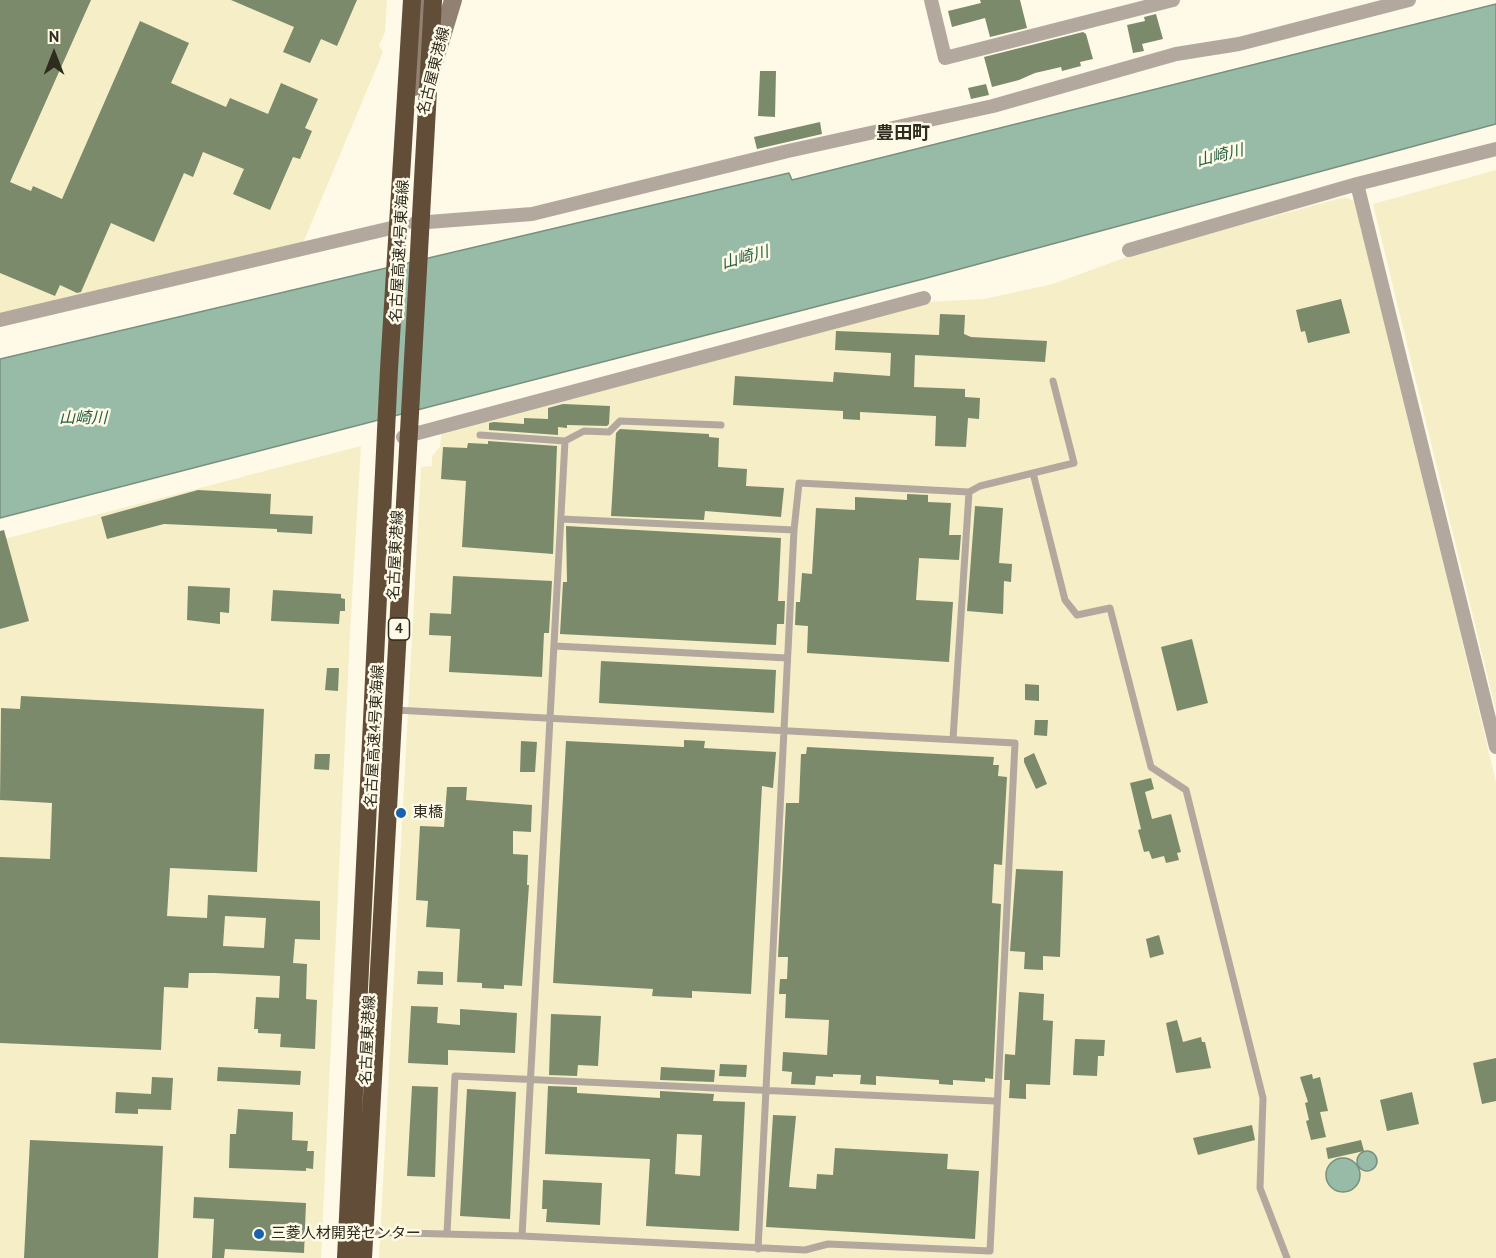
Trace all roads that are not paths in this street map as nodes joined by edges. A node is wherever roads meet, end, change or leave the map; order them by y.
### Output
1 (412, 0) edge
2 (431, 0) edge
3 (453, 0) edge
4 (931, 0) edge
5 (1173, 0) edge
6 (1409, 0) edge
7 (1496, 149) edge
8 (1357, 184) junction
9 (409, 230) junction
10 (1129, 250) dead end
11 (924, 297) dead end
12 (0, 320) edge
13 (1053, 381) dead end
14 (721, 425) dead end
15 (400, 430) junction
16 (480, 435) dead end
17 (565, 441) junction
18 (1033, 473) junction
19 (969, 492) junction
20 (562, 519) junction
21 (794, 530) junction
22 (555, 646) junction
23 (788, 658) junction
24 (386, 710) junction
25 (550, 718) junction
26 (784, 730) junction
27 (953, 739) junction
28 (1496, 747) edge
29 (531, 1079) junction
30 (766, 1090) junction
31 (995, 1101) junction
32 (357, 1232) junction
33 (447, 1233) junction
34 (522, 1236) junction
35 (758, 1248) junction
36 (341, 1258) edge
37 (346, 1258) edge
38 (356, 1258) edge
39 (363, 1258) edge
40 (1287, 1258) edge

1 - 37 highway, 名古屋高速4号東海線 / 4, bridge
2 - 9 main road, 名古屋東港線
2 - 39 highway, 名古屋高速4号東海線 / 4, bridge
3 - 9 main road, 名古屋東港線
4 - 5 street
6 - 9 street
7 - 8 street
8 - 10 street
8 - 28 street
9 - 12 street
9 - 15 main road, 名古屋東港線
11 - 15 street
13 - 18 lane
14 - 17 lane
15 - 24 main road, 名古屋東港線
15 - 36 main road, 名古屋東港線
16 - 17 lane
17 - 20 lane
18 - 19 lane
18 - 40 lane
19 - 21 lane
19 - 27 lane
20 - 21 lane
20 - 22 lane
21 - 23 lane
22 - 23 lane
22 - 25 lane
23 - 26 lane
24 - 25 lane
24 - 32 main road, 名古屋東港線
25 - 26 lane
25 - 29 lane
26 - 27 lane
26 - 30 lane
27 - 31 lane
29 - 30 lane
29 - 33 lane
29 - 34 lane
30 - 31 lane
30 - 35 lane
31 - 35 lane
32 - 33 lane
32 - 38 main road, 名古屋東港線
33 - 34 lane
34 - 35 lane

